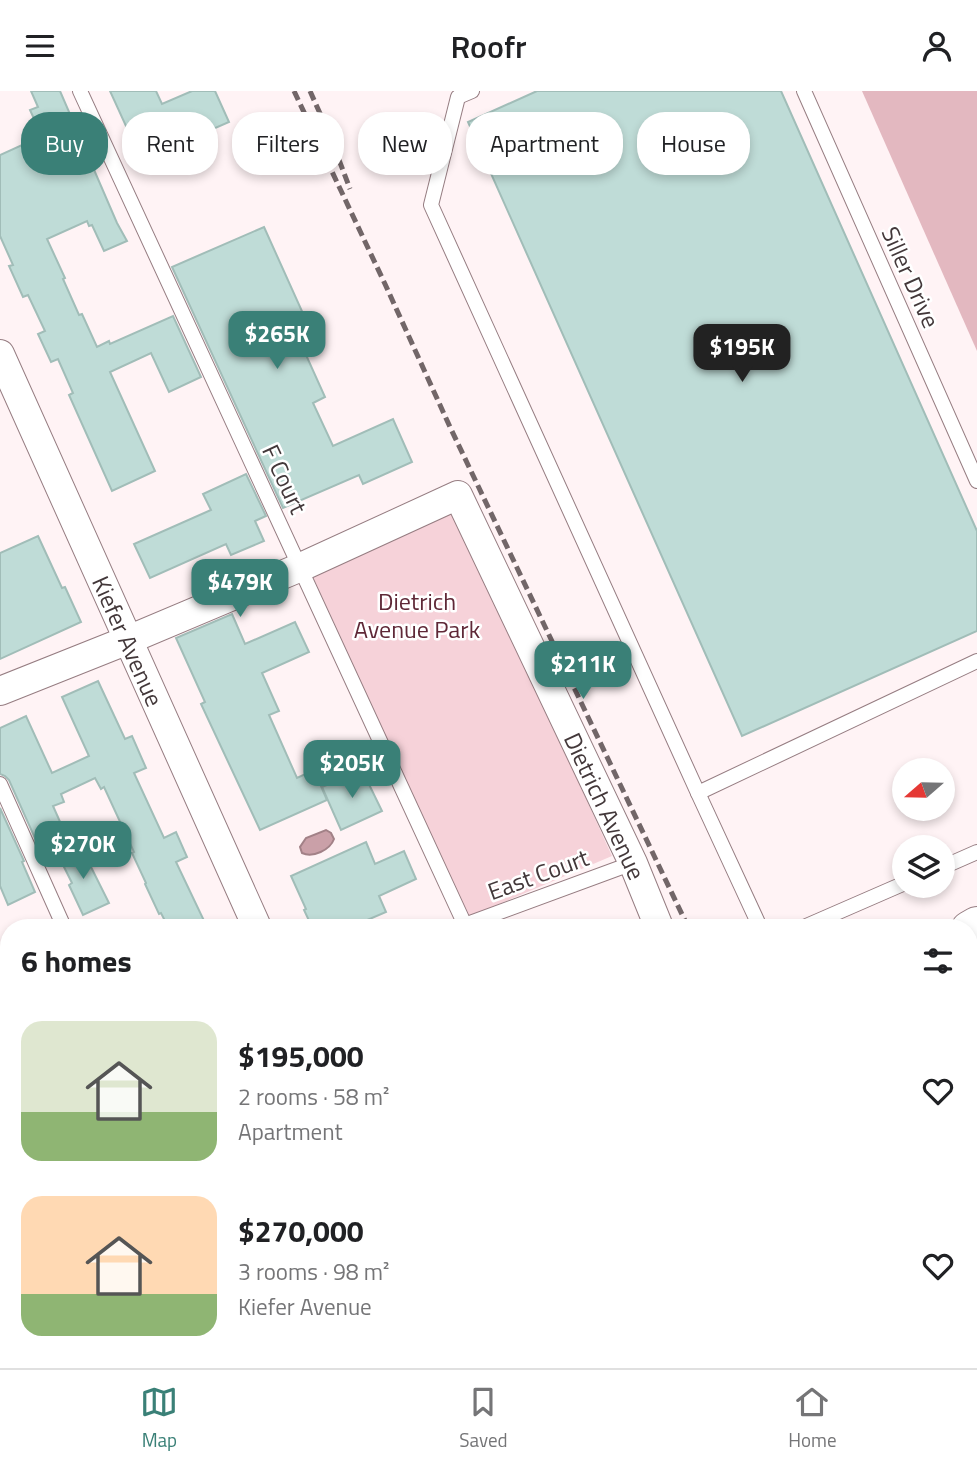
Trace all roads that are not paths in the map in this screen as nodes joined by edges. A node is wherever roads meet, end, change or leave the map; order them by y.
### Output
1 (80, 91) edge
2 (472, 91) edge
3 (804, 91) edge
4 (457, 94) edge
5 (0, 354) edge
6 (977, 481) edge
7 (301, 567) junction
8 (128, 641) junction
9 (977, 661) edge
10 (0, 691) edge
11 (0, 784) edge
12 (698, 793) junction
13 (977, 852) edge
14 (955, 862) edge
15 (633, 863) junction
16 (892, 889) edge
17 (60, 919) edge
18 (253, 919) edge
19 (459, 919) edge
20 (481, 919) edge
21 (656, 919) edge
22 (756, 919) edge
23 (822, 919) edge

1 - 7 lane, F Court
2 - 4 lane
3 - 6 lane, Siller Drive
4 - 12 lane
5 - 8 street, Kiefer Avenue
7 - 8 street
7 - 15 street, Dietrich Avenue
7 - 19 lane, F Court
8 - 10 street
8 - 18 street, Kiefer Avenue
9 - 12 lane
11 - 17 lane
12 - 22 lane
13 - 14 lane
15 - 20 lane, East Court
15 - 21 street, Dietrich Avenue
16 - 23 lane

